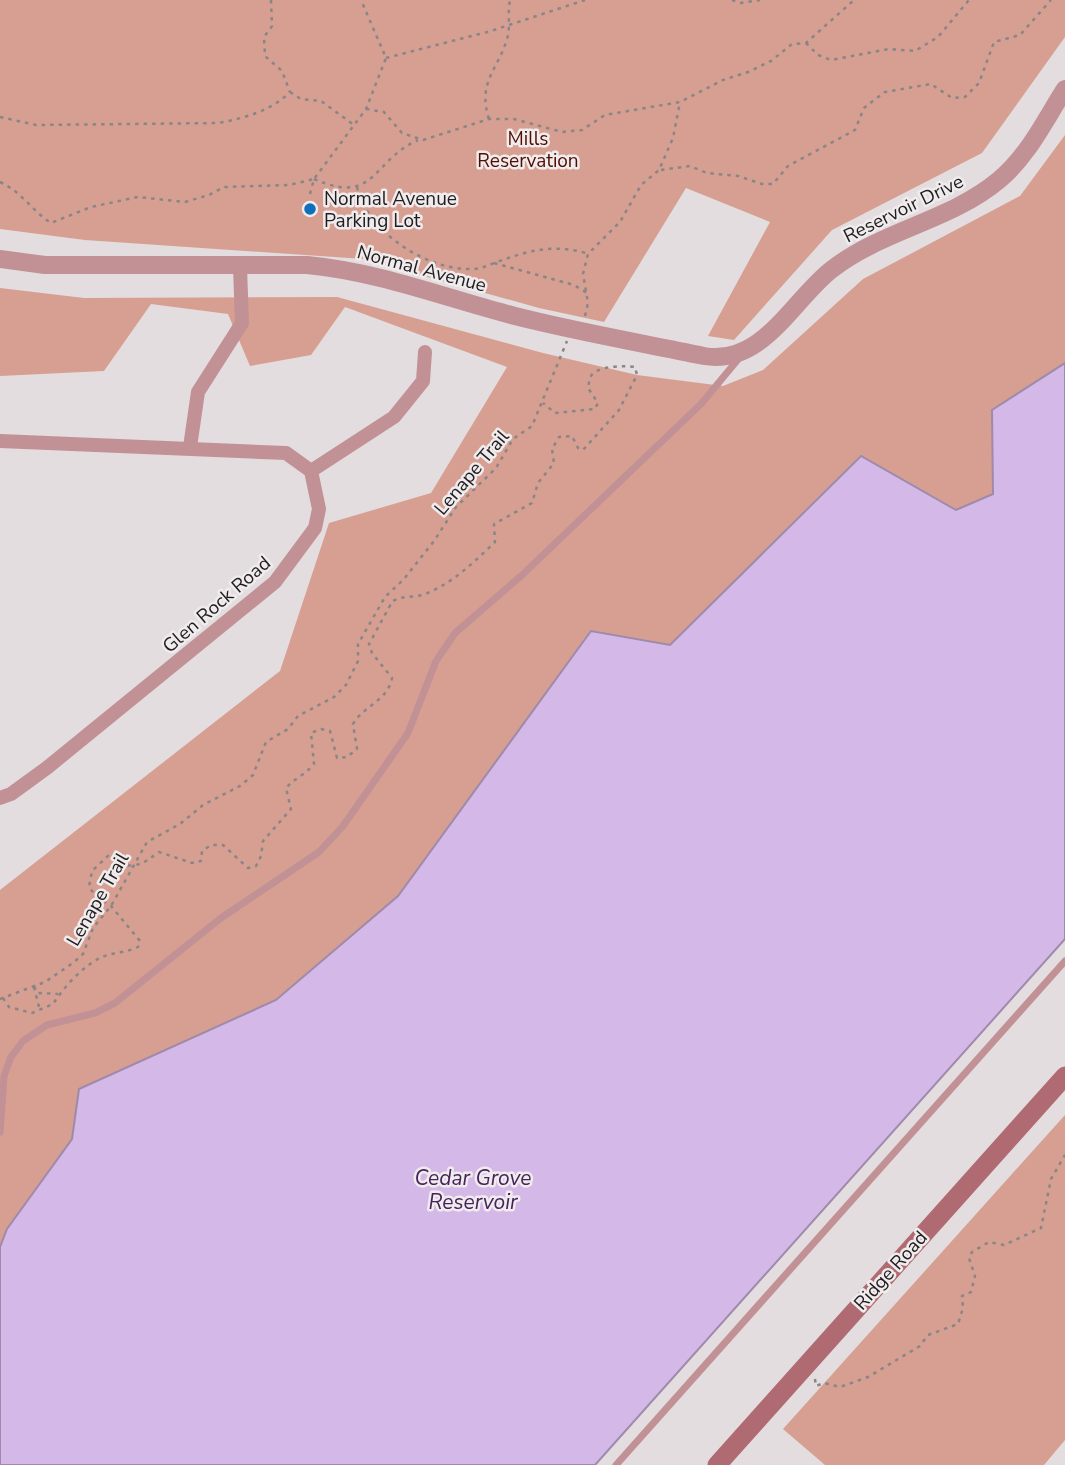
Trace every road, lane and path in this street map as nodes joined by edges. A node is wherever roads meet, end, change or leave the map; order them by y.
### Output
1 (271, 0) edge
2 (362, 0) edge
3 (510, 0) edge
4 (585, 0) edge
5 (732, 0) edge
6 (760, 0) edge
7 (854, 0) edge
8 (969, 0) edge
9 (1051, 0) edge
10 (510, 24) junction
11 (806, 43) junction
12 (386, 58) junction
13 (1065, 89) edge
14 (290, 92) junction
15 (680, 102) junction
16 (366, 109) junction
17 (0, 117) edge
18 (489, 119) junction
19 (355, 125) junction
20 (423, 140) junction
21 (659, 170) junction
22 (314, 178) junction
23 (0, 182) edge
24 (357, 187) junction
25 (310, 194) dead end
26 (588, 254) junction
27 (0, 259) edge
28 (495, 263) junction
29 (240, 267) junction
30 (587, 293) junction
31 (577, 329) junction
32 (425, 352) dead end
33 (744, 352) junction
34 (543, 403) junction
35 (0, 441) edge
36 (190, 447) junction
37 (311, 471) junction
38 (0, 798) edge
39 (134, 866) junction
40 (111, 906) junction
41 (1065, 961) edge
42 (34, 986) junction
43 (58, 994) junction
44 (1, 998) edge
45 (39, 1007) junction
46 (1065, 1076) edge
47 (0, 1132) edge
48 (1065, 1155) edge
49 (812, 1358) junction
50 (616, 1465) edge
51 (717, 1465) edge

1 - 14 path
2 - 12 path
3 - 10 path
4 - 10 path
5 - 6 path
7 - 11 path
8 - 11 path
9 - 21 path
10 - 12 path
10 - 18 path
11 - 15 path
12 - 16 path
13 - 33 street, Reservoir Drive
14 - 17 path
14 - 19 path
15 - 18 path
15 - 21 path
16 - 19 path
16 - 20 path
18 - 20 path
19 - 22 path
20 - 24 path
21 - 26 path
22 - 23 path
22 - 24 path
22 - 25 path
24 - 28 path
26 - 28 path
26 - 30 path, Lenape Trail
27 - 29 street, Normal Avenue
28 - 30 path
29 - 31 street, Normal Avenue
29 - 36 street
30 - 31 path, Lenape Trail
31 - 33 street, Normal Avenue
31 - 34 path, Lenape Trail
32 - 37 street
33 - 47 lane
34 - 39 path, Lenape Trail
34 - 39 path
35 - 36 street
36 - 37 street
37 - 38 street, Glen Rock Road
39 - 40 path, Lenape Trail
39 - 40 path
40 - 42 path, Lenape Trail
40 - 43 path
41 - 50 lane
42 - 43 path
42 - 44 path, Lenape Trail
42 - 45 path
43 - 45 path
44 - 45 path
46 - 49 main road, Ridge Road
48 - 49 path
49 - 51 main road, Ridge Road

